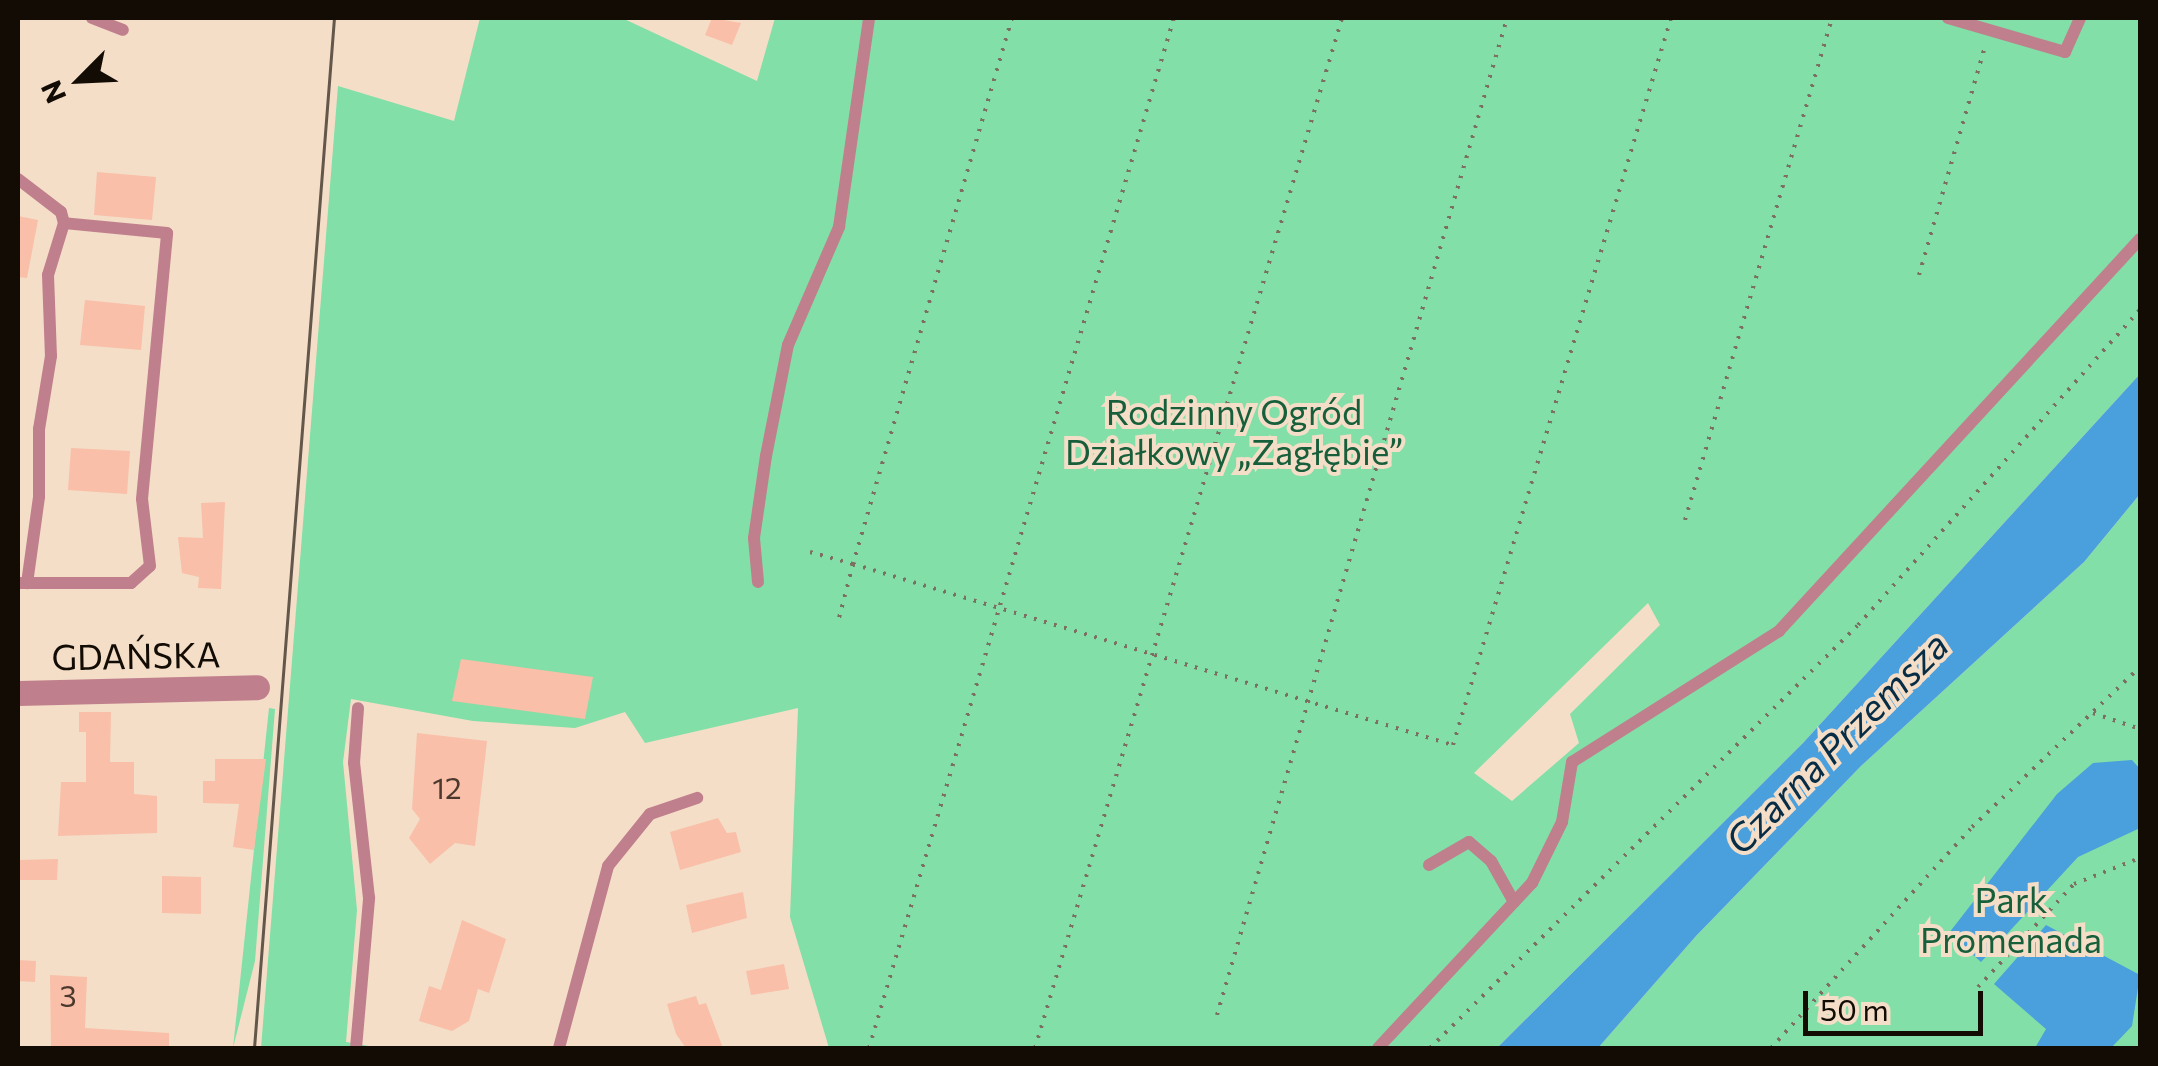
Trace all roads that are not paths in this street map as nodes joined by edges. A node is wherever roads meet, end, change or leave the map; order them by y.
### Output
1 (92, 18) edge
2 (869, 18) edge
3 (1948, 18) edge
4 (2080, 18) edge
5 (123, 30) dead end
6 (18, 179) edge
7 (64, 223) junction
8 (2140, 239) edge
9 (758, 582) dead end
10 (22, 583) edge
11 (257, 688) dead end
12 (18, 693) edge
13 (358, 708) dead end
14 (698, 798) dead end
15 (1429, 865) dead end
16 (1514, 902) junction
17 (356, 1048) edge
18 (559, 1048) edge
19 (1378, 1048) edge

1 - 5 lane
2 - 9 lane
3 - 4 lane
6 - 7 lane
7 - 10 lane
7 - 10 lane
8 - 16 lane
11 - 12 street, GDAŃSKA
13 - 17 lane
14 - 18 lane
15 - 16 lane
16 - 19 lane

